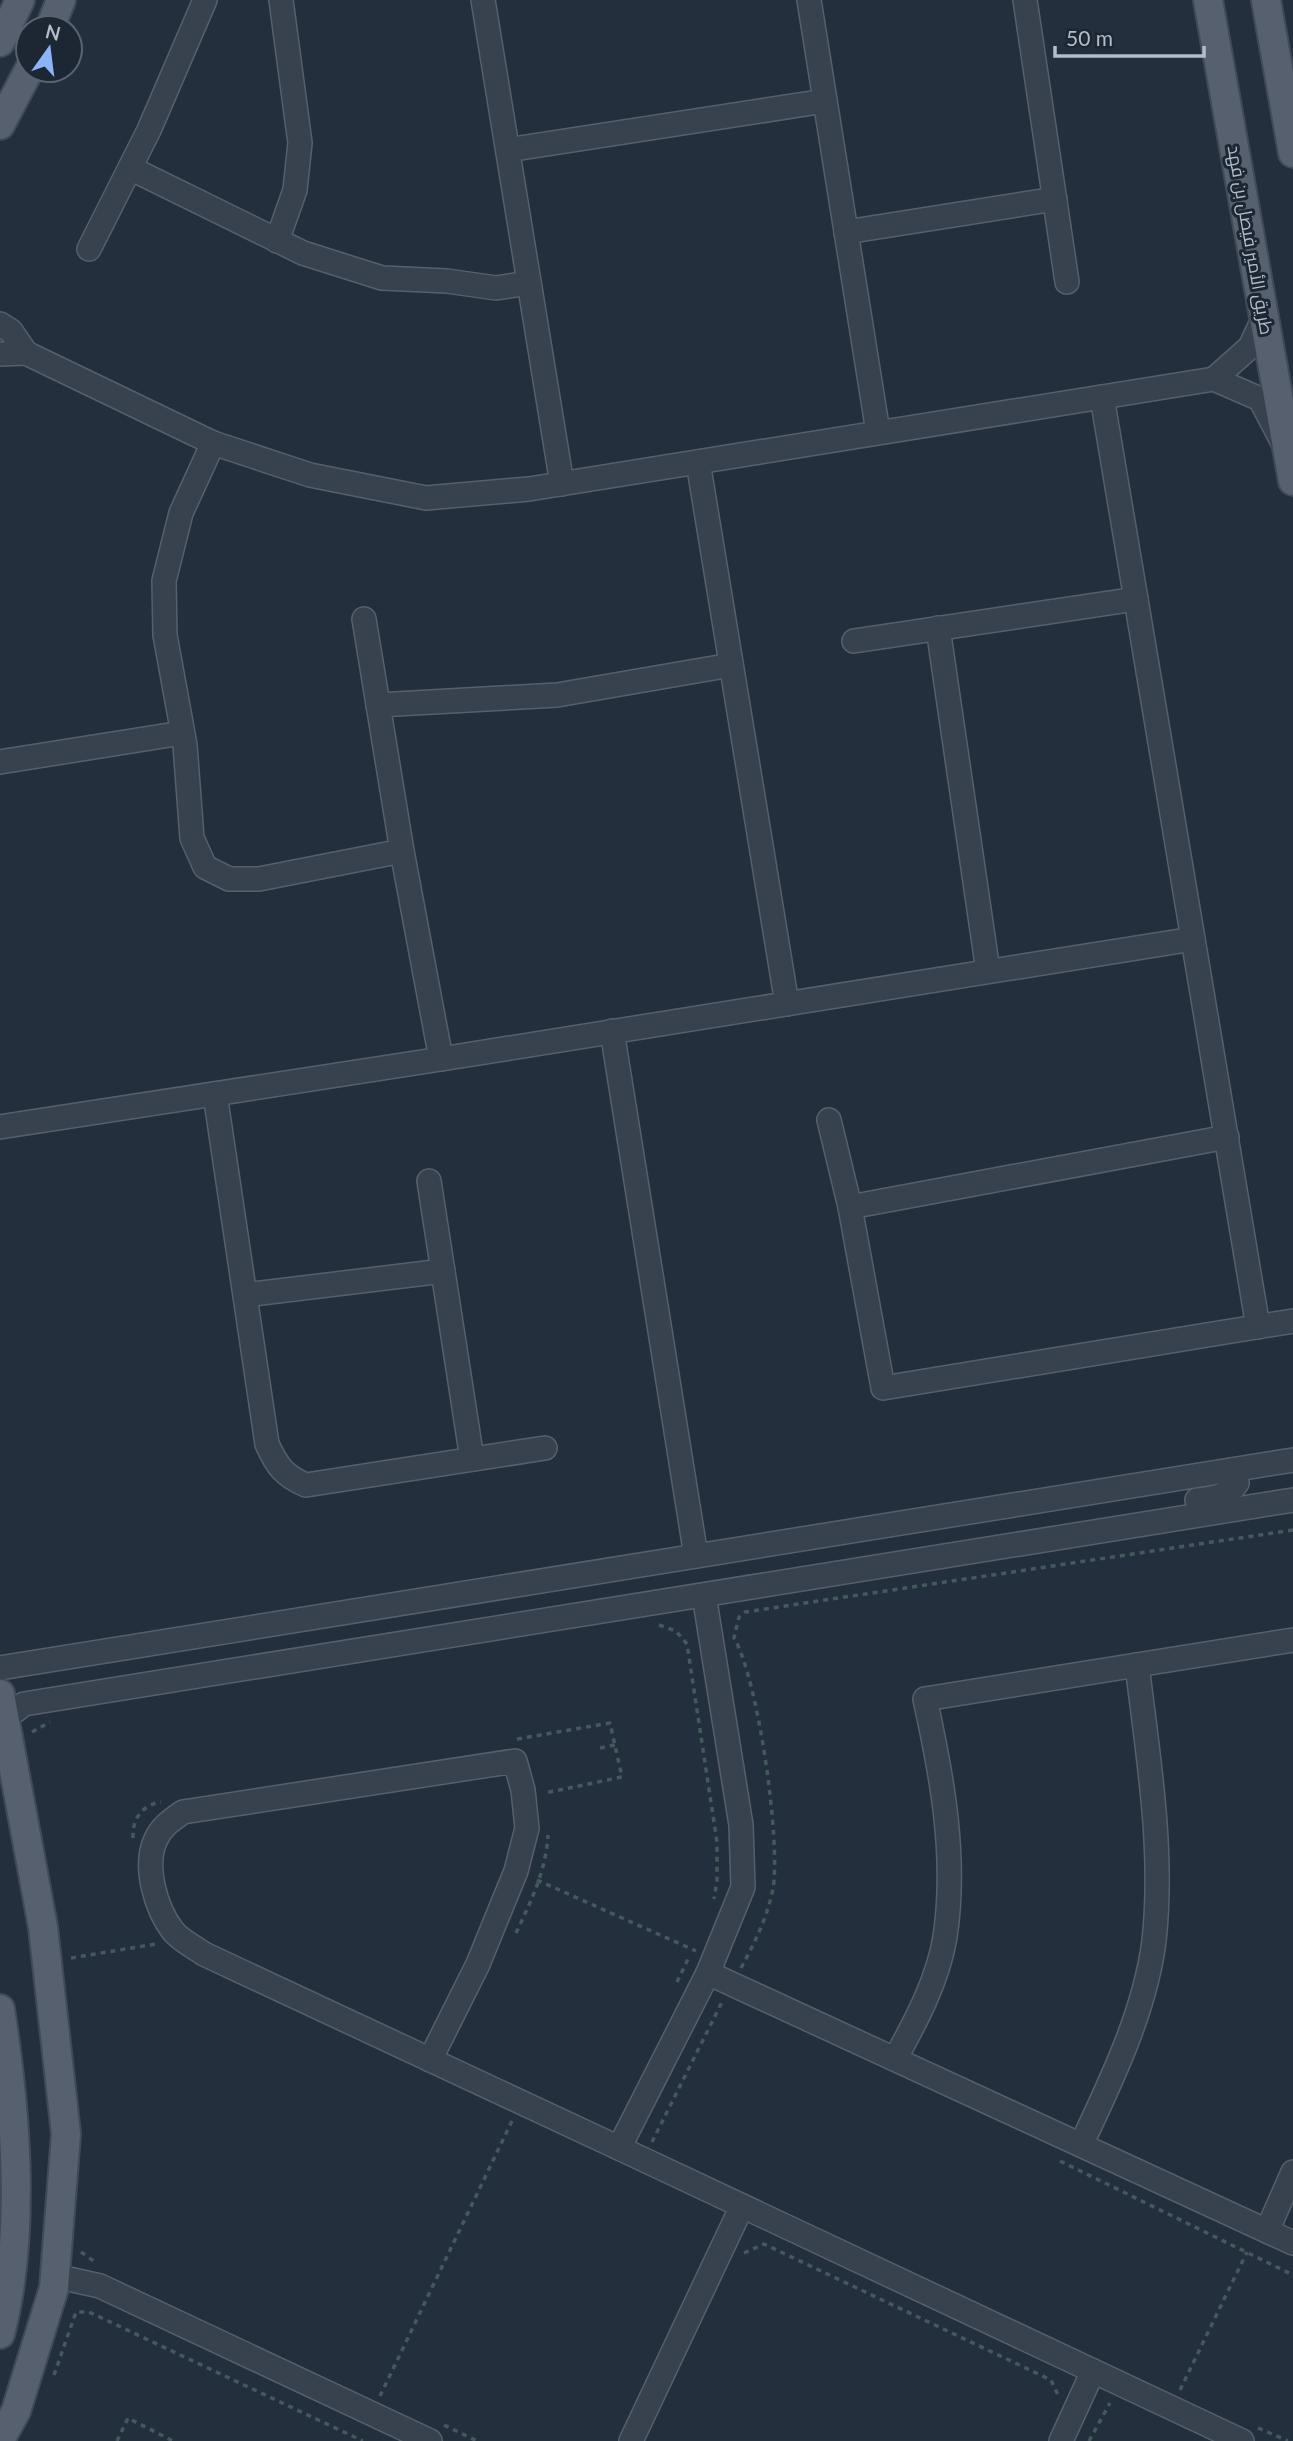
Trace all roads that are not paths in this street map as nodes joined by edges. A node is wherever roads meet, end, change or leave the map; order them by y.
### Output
1 (20, 0) edge
2 (205, 0) edge
3 (281, 0) edge
4 (483, 0) edge
5 (809, 0) edge
6 (1025, 0) edge
7 (1208, 0) edge
8 (1266, 0) edge
9 (0, 42) edge
10 (22, 84) edge
11 (825, 101) junction
12 (0, 125) edge
13 (508, 150) junction
14 (1293, 153) edge
15 (130, 168) junction
16 (1055, 199) junction
17 (846, 232) junction
18 (277, 241) junction
19 (89, 249) dead end
20 (1068, 282) dead end
21 (529, 284) junction
22 (1264, 317) junction
23 (0, 324) edge
24 (26, 353) junction
25 (0, 354) edge
26 (1214, 379) junction
27 (1102, 397) junction
28 (878, 432) junction
29 (214, 443) junction
30 (1287, 450) junction
31 (698, 462) junction
32 (1293, 481) edge
33 (562, 484) junction
34 (1136, 600) junction
35 (364, 619) dead end
36 (938, 628) junction
37 (854, 641) dead end
38 (731, 665) junction
39 (378, 705) junction
40 (182, 733) junction
41 (0, 762) edge
42 (402, 851) junction
43 (1193, 939) junction
44 (988, 971) junction
45 (787, 1004) junction
46 (612, 1031) junction
47 (441, 1059) junction
48 (215, 1094) junction
49 (829, 1120) dead end
50 (0, 1127) edge
51 (1227, 1137) junction
52 (429, 1181) dead end
53 (850, 1207) junction
54 (443, 1271) junction
55 (245, 1295) junction
56 (1293, 1321) edge
57 (1258, 1327) junction
58 (545, 1448) dead end
59 (472, 1460) junction
60 (1293, 1460) edge
61 (1231, 1470) junction
62 (1293, 1500) edge
63 (1115, 1528) junction
64 (696, 1556) junction
65 (705, 1595) junction
66 (1293, 1640) edge
67 (1137, 1665) junction
68 (0, 1668) edge
69 (2, 1712) edge
70 (705, 1960) junction
71 (0, 2009) edge
72 (895, 2059) junction
73 (430, 2060) junction
74 (7, 2128) edge
75 (1081, 2145) junction
76 (619, 2148) junction
77 (1293, 2172) edge
78 (742, 2206) junction
79 (1263, 2229) junction
80 (1293, 2243) edge
81 (55, 2276) junction
82 (0, 2334) edge
83 (1093, 2371) junction
84 (436, 2432) edge
85 (0, 2440) edge
86 (631, 2441) edge
87 (1061, 2441) edge
88 (1242, 2441) edge

1 - 9 main road
2 - 15 street
3 - 18 street
4 - 13 street
5 - 11 street
6 - 16 street
7 - 22 main road, طريق الأمير فيصل بن فهد
8 - 14 main road
10 - 12 main road
11 - 13 street
11 - 17 street
13 - 21 street
15 - 18 street
15 - 19 street
16 - 17 street
16 - 20 street
17 - 28 street
18 - 21 street
21 - 33 street
22 - 26 street
22 - 30 main road, طريق الأمير فيصل بن فهد
23 - 24 street
24 - 25 street
24 - 29 street
26 - 27 street
26 - 30 street
27 - 28 street
27 - 34 street
28 - 31 street
29 - 33 street
29 - 40 street
30 - 32 main road, طريق الأمير فيصل بن فهد
31 - 33 street
31 - 38 street
34 - 36 street
34 - 43 street
35 - 39 street
36 - 37 street
36 - 44 street
38 - 39 street
38 - 45 street
39 - 42 street
40 - 41 street
40 - 42 street
42 - 47 street
43 - 44 street
43 - 51 street
44 - 45 street
45 - 46 street
46 - 47 street
46 - 64 street
47 - 48 street
48 - 50 street
48 - 55 street
49 - 53 street
51 - 53 street
51 - 57 street
52 - 54 street
53 - 57 street
54 - 55 street
54 - 59 street
55 - 59 street
56 - 57 street
58 - 59 street
60 - 61 street
61 - 63 street
61 - 64 street
62 - 63 street
63 - 65 street
64 - 68 street
65 - 69 street
65 - 70 street
66 - 67 street
67 - 72 street
67 - 75 street
69 - 81 main road
70 - 72 street
70 - 76 street
71 - 74 main road
72 - 75 street
73 - 73 street
73 - 76 street
74 - 82 main road
75 - 79 street
76 - 78 street
77 - 79 street
78 - 83 street
78 - 86 street
79 - 80 street
81 - 84 street
81 - 85 main road
83 - 87 street
83 - 88 street

